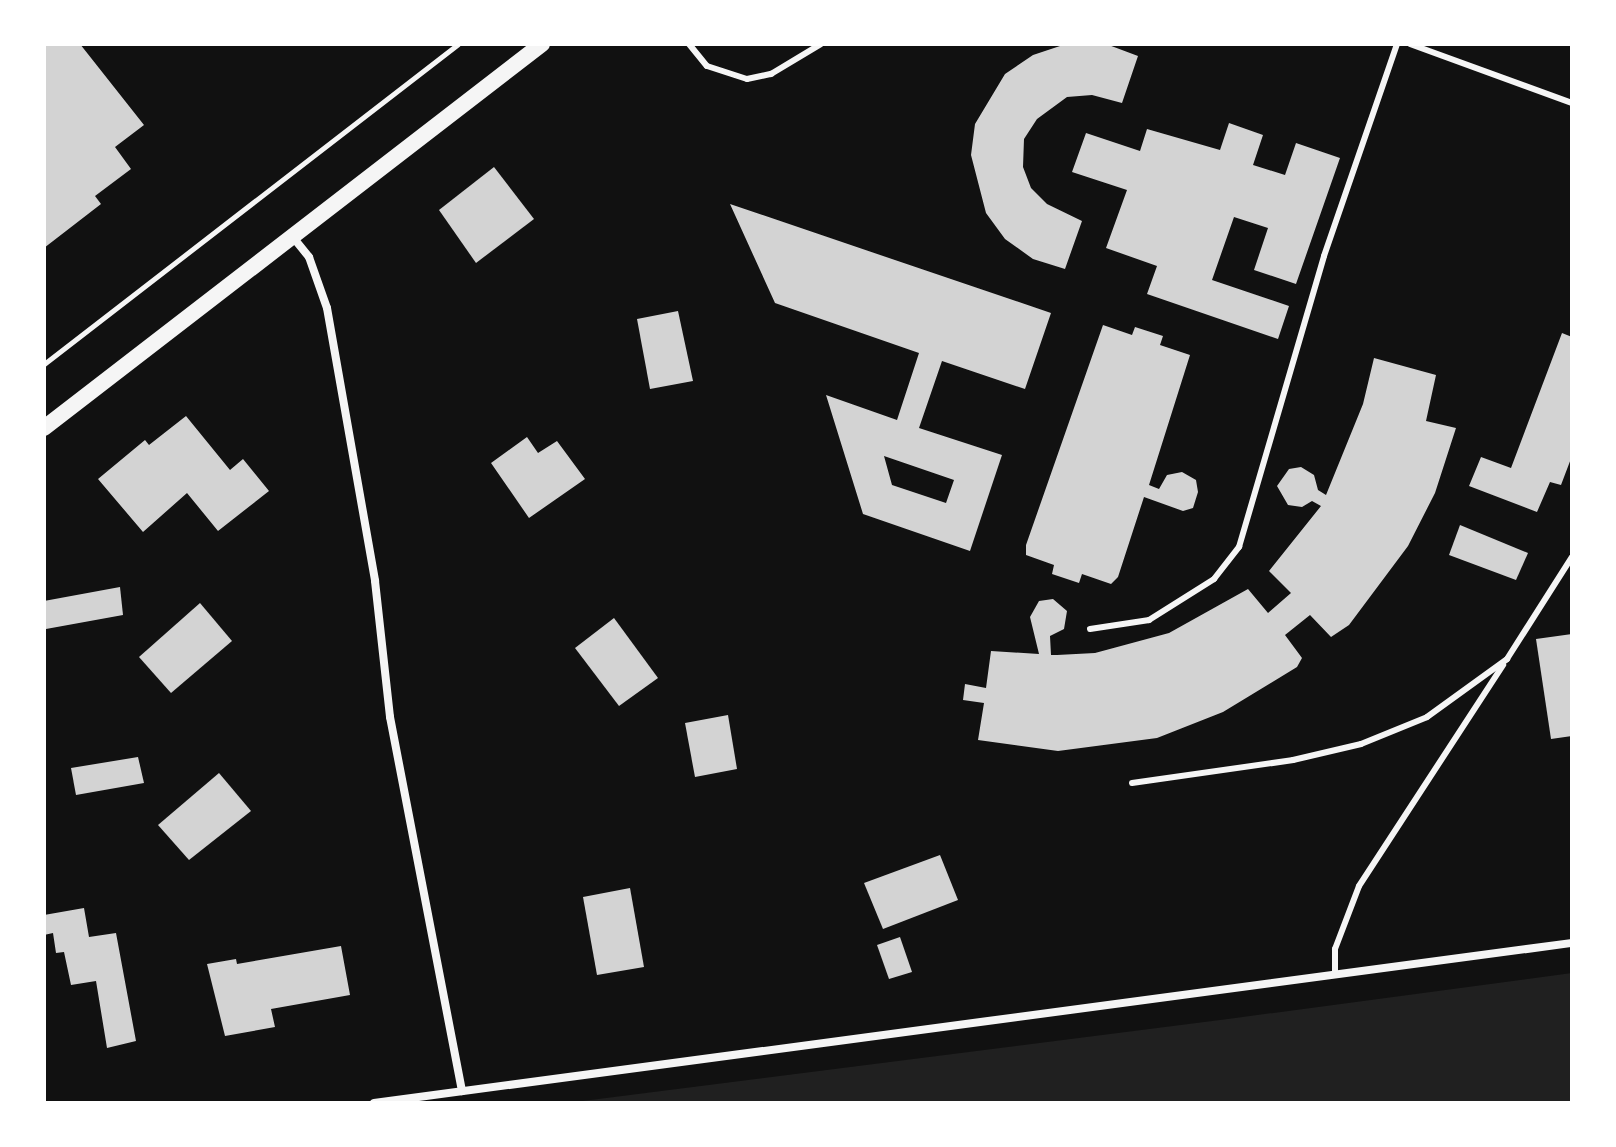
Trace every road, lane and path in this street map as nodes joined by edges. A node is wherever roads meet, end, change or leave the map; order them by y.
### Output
1 (458, 44) edge
2 (542, 44) edge
3 (689, 44) edge
4 (821, 44) edge
5 (1397, 44) edge
6 (1410, 44) edge
7 (1572, 103) edge
8 (291, 235) junction
9 (44, 364) edge
10 (44, 428) edge
11 (1572, 557) edge
12 (1090, 629) dead end
13 (1507, 659) junction
14 (1132, 783) dead end
15 (1572, 943) edge
16 (1335, 975) junction
17 (462, 1091) junction
18 (374, 1103) edge
19 (464, 1103) edge

1 - 9 path
2 - 8 main road
3 - 4 lane
5 - 12 lane
6 - 7 lane
8 - 10 main road
8 - 17 street
11 - 13 lane
13 - 14 lane
13 - 16 lane
15 - 16 street
16 - 17 street
17 - 18 street
17 - 19 lane

